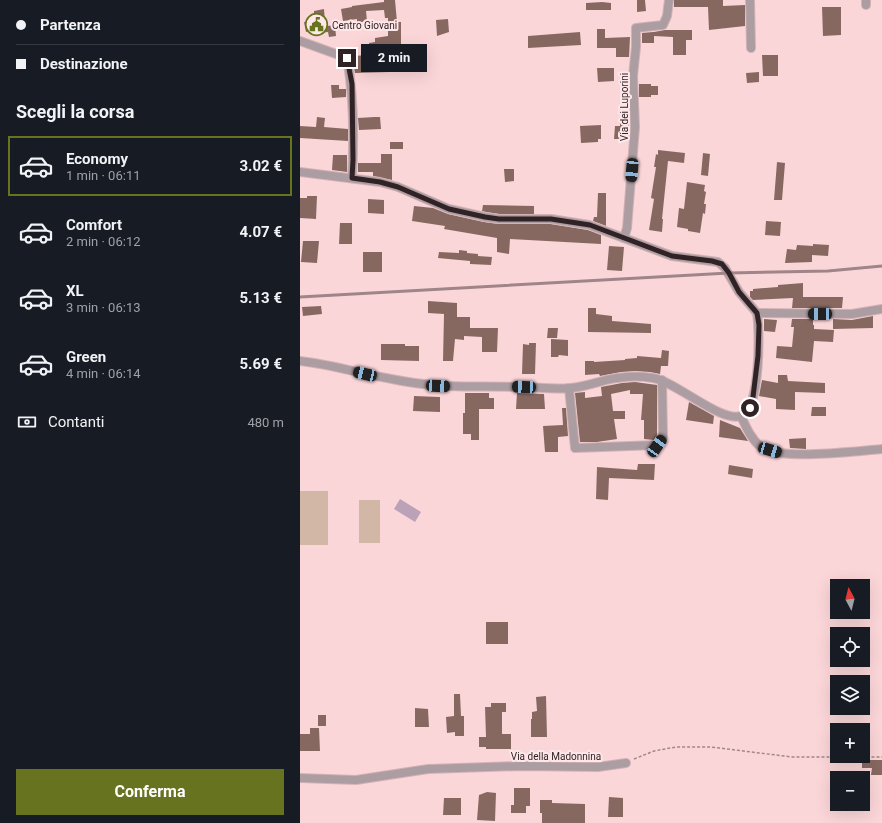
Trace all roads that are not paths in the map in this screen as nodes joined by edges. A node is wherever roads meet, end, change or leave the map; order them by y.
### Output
1 (669, 0) edge
2 (750, 0) edge
3 (300, 41) edge
4 (751, 48) dead end
5 (300, 172) edge
6 (352, 178) junction
7 (624, 238) junction
8 (882, 309) edge
9 (757, 313) junction
10 (300, 362) edge
11 (662, 380) junction
12 (569, 388) junction
13 (741, 416) junction
14 (882, 449) edge
15 (626, 763) road end
16 (300, 778) edge

1 - 7 street, Via dei Luporini
2 - 4 street
3 - 6 street
5 - 6 street
6 - 7 street
7 - 9 street
8 - 9 street
9 - 13 street
10 - 12 street
11 - 12 street
11 - 12 street
11 - 13 street
13 - 14 street
15 - 16 street, Via della Madonnina

